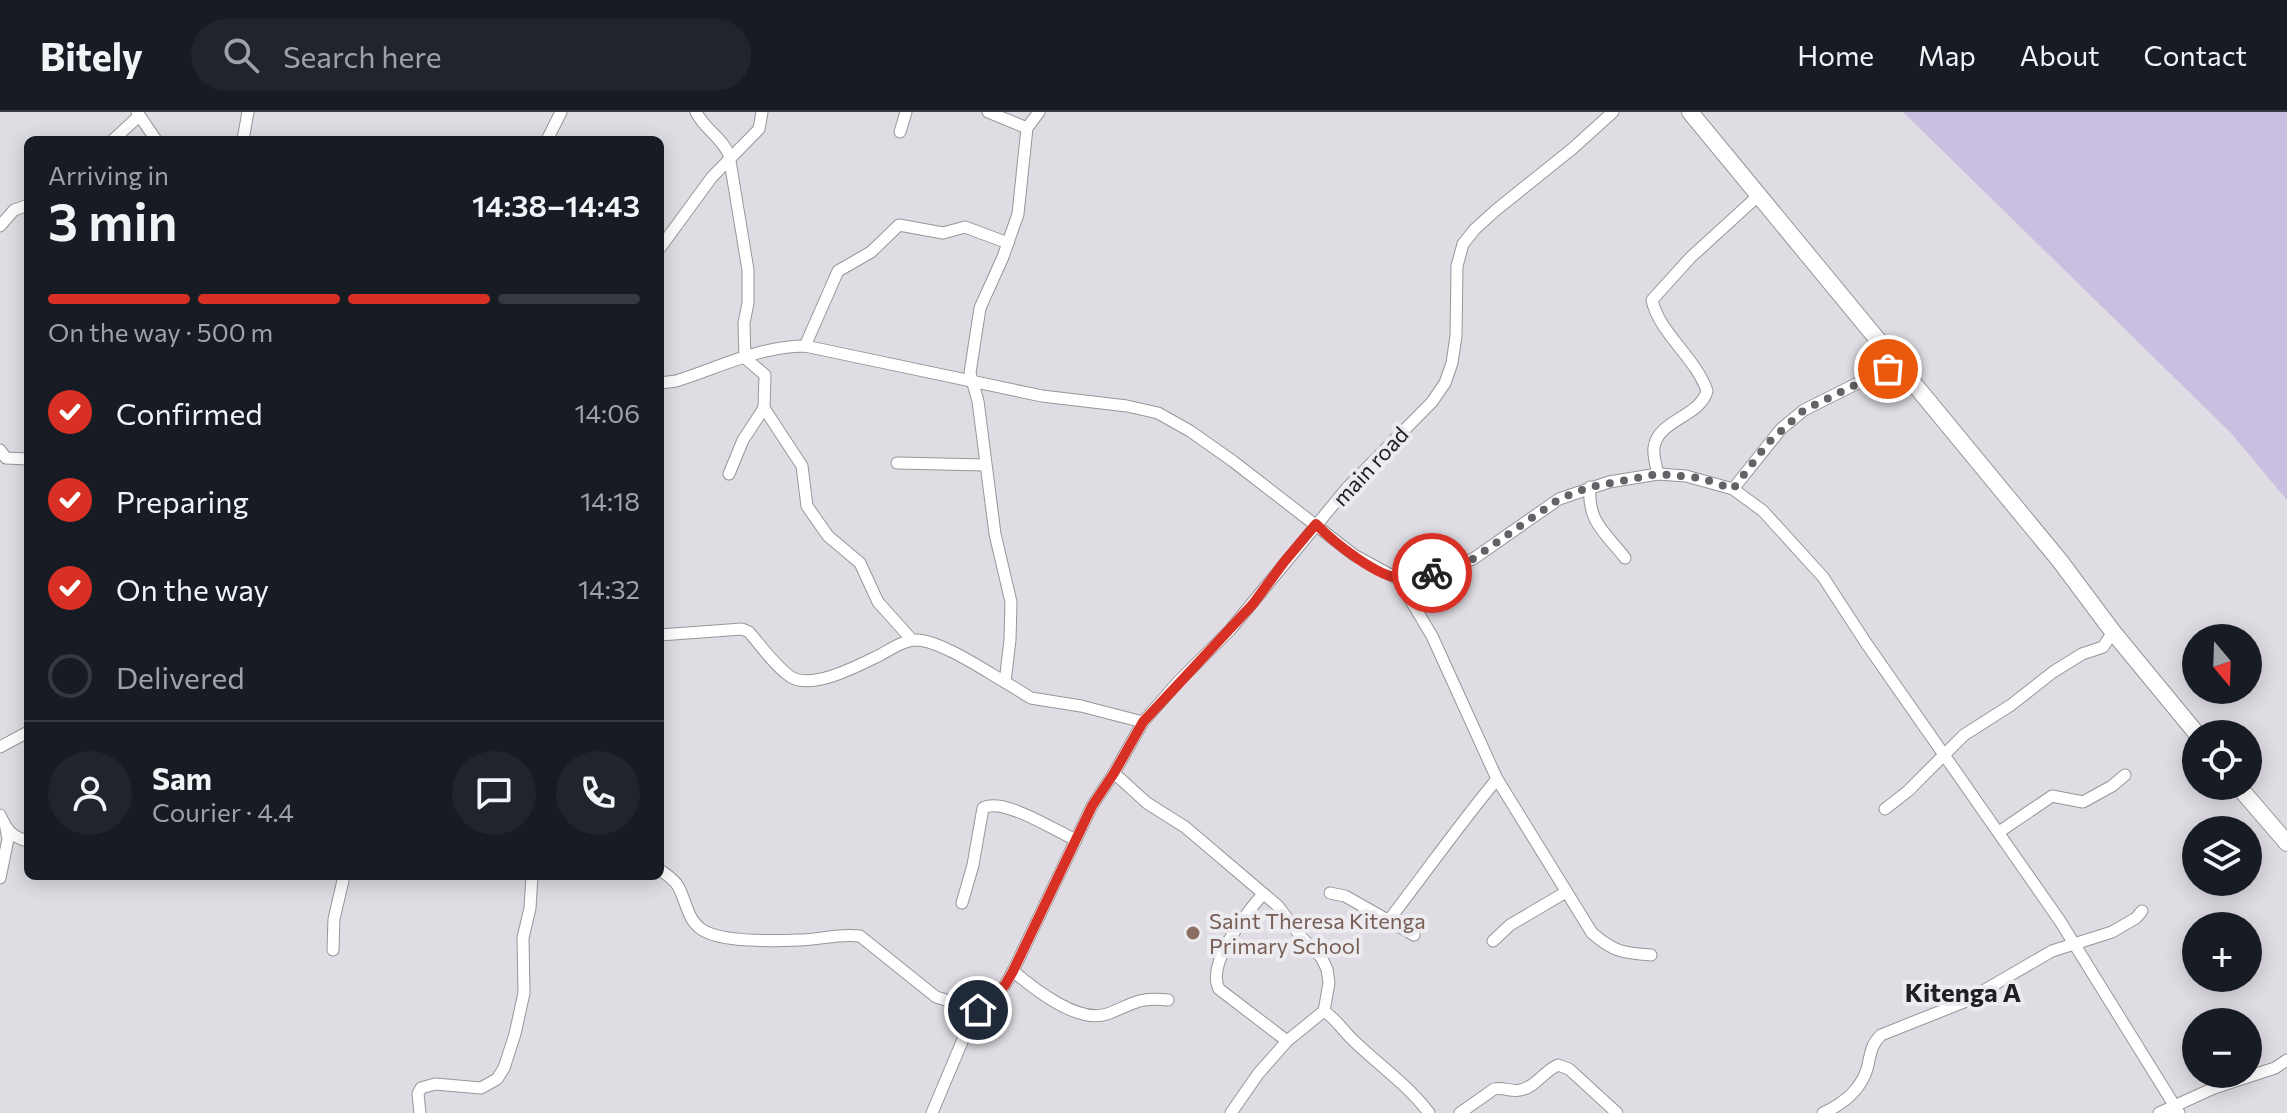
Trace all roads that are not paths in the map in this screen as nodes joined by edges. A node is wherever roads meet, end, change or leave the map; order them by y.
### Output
1 (248, 112) edge
2 (561, 112) edge
3 (696, 112) edge
4 (762, 112) edge
5 (906, 112) edge
6 (988, 112) edge
7 (1039, 112) edge
8 (1613, 112) edge
9 (1690, 112) edge
10 (138, 114) edge
11 (1027, 128) junction
12 (900, 132) dead end
13 (117, 136) edge
14 (153, 136) edge
15 (244, 136) edge
16 (549, 136) edge
17 (730, 161) junction
18 (1759, 195) junction
19 (24, 206) edge
20 (0, 226) edge
21 (664, 243) edge
22 (1008, 243) junction
23 (805, 346) junction
24 (745, 358) junction
25 (1896, 364) junction
26 (664, 382) edge
27 (973, 383) junction
28 (764, 408) junction
29 (1, 455) edge
30 (24, 459) edge
31 (897, 463) dead end
32 (985, 465) junction
33 (729, 474) dead end
34 (1658, 474) junction
35 (1590, 487) junction
36 (1733, 489) junction
37 (1316, 524) junction
38 (1625, 558) dead end
39 (1398, 579) junction
40 (2113, 632) junction
41 (664, 635) edge
42 (912, 640) junction
43 (1005, 682) junction
44 (2185, 720) edge
45 (1143, 722) junction
46 (24, 734) edge
47 (0, 747) edge
48 (1943, 755) junction
49 (1114, 773) junction
50 (2125, 775) dead end
51 (1497, 779) junction
52 (2250, 800) edge
53 (1885, 809) dead end
54 (0, 815) edge
55 (6, 829) junction
56 (1999, 832) junction
57 (24, 840) edge
58 (1076, 840) junction
59 (2287, 843) edge
60 (664, 874) edge
61 (0, 878) edge
62 (343, 880) edge
63 (532, 880) edge
64 (1566, 892) junction
65 (1330, 893) dead end
66 (1262, 895) junction
67 (962, 903) dead end
68 (2142, 911) dead end
69 (1389, 920) junction
70 (1414, 935) dead end
71 (1493, 941) dead end
72 (2073, 942) junction
73 (333, 950) dead end
74 (1651, 955) dead end
75 (1013, 971) junction
76 (1168, 1000) dead end
77 (978, 1010) junction
78 (1324, 1011) junction
79 (1287, 1041) junction
80 (2287, 1060) edge
81 (2177, 1110) edge
82 (420, 1113) edge
83 (932, 1113) edge
84 (1231, 1113) edge
85 (1429, 1113) edge
86 (1460, 1113) edge
87 (1617, 1113) edge
88 (1823, 1113) edge
89 (2159, 1113) edge

1 - 15 street
2 - 16 street
3 - 17 street
4 - 17 street
5 - 12 street
6 - 11 street
7 - 11 street
8 - 37 street, main road
9 - 18 main road
10 - 13 street
10 - 14 street
11 - 22 street
17 - 21 street
17 - 24 street
18 - 25 main road
18 - 34 street
19 - 20 street
22 - 23 street
22 - 27 street
23 - 24 street
23 - 27 street
24 - 26 street
24 - 28 street
25 - 36 street
25 - 40 main road
27 - 32 street
27 - 37 street
28 - 33 street
28 - 42 street
29 - 30 street
31 - 32 street
32 - 43 street
34 - 35 street
34 - 36 street
35 - 38 street
35 - 39 street
36 - 48 street
37 - 39 street
37 - 45 street, main road
39 - 51 street
40 - 44 main road
40 - 48 street
41 - 42 street
42 - 43 street
43 - 45 street
45 - 49 street, main road
46 - 47 street
48 - 53 street
48 - 56 street
49 - 58 street, main road
49 - 66 street
50 - 56 street
51 - 64 street
51 - 69 street
52 - 59 main road
54 - 55 street
55 - 57 street
55 - 61 street
56 - 72 street
58 - 67 street
58 - 75 street, main road
60 - 77 street
62 - 73 street
63 - 82 street
64 - 71 street
64 - 74 street
65 - 69 street
66 - 78 street
66 - 79 street
68 - 72 street
69 - 70 street
72 - 81 street
72 - 88 street
75 - 76 street
75 - 77 street, main road
77 - 83 street, main road
78 - 79 street
78 - 85 street
79 - 84 street
80 - 81 street
81 - 89 street
86 - 87 street

